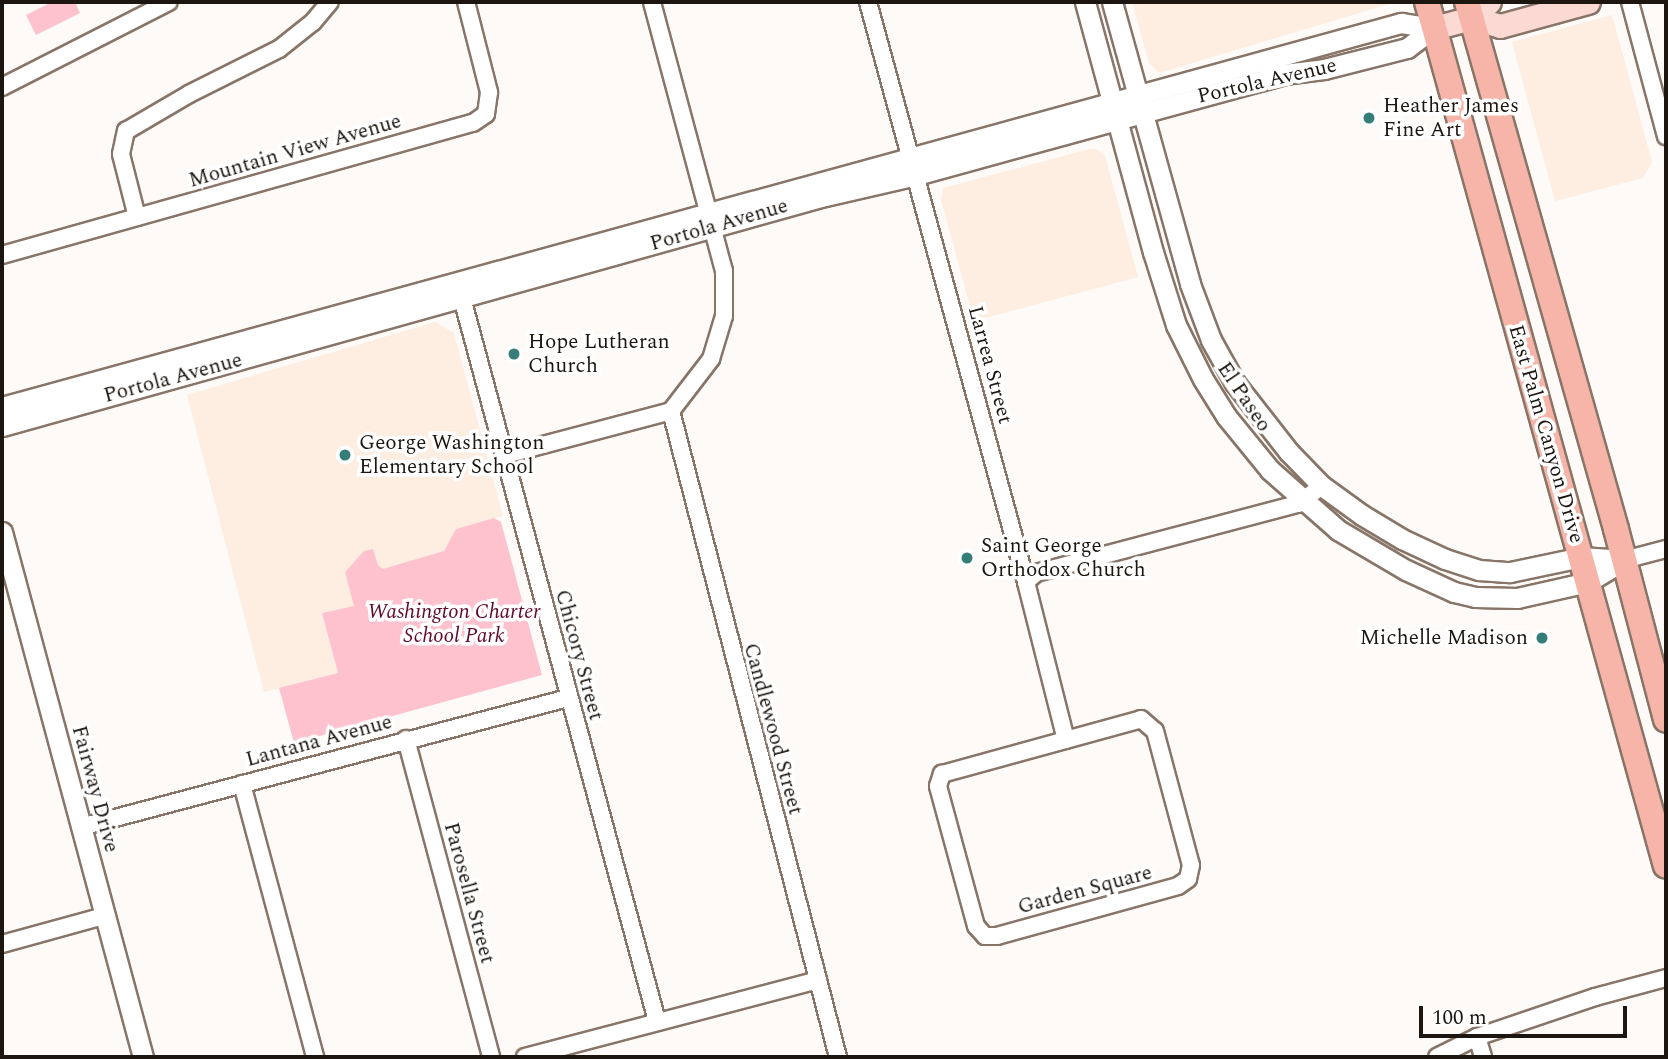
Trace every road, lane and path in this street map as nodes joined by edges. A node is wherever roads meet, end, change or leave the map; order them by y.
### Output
1 (169, 2) edge
2 (330, 2) edge
3 (466, 2) edge
4 (652, 2) edge
5 (868, 2) edge
6 (1085, 2) edge
7 (1112, 2) edge
8 (1427, 2) edge
9 (1588, 2) edge
10 (1630, 2) edge
11 (1560, 6) edge
12 (1475, 7) edge
13 (1434, 28) junction
14 (2, 87) edge
15 (1127, 106) junction
16 (1666, 136) edge
17 (914, 166) junction
18 (137, 217) junction
19 (712, 219) junction
20 (2, 255) edge
21 (1165, 290) junction
22 (462, 298) junction
23 (1211, 340) junction
24 (2, 407) edge
25 (671, 411) junction
26 (2, 426) edge
27 (505, 455) junction
28 (1322, 486) junction
29 (1303, 502) junction
30 (2, 532) edge
31 (1666, 549) edge
32 (1581, 557) junction
33 (1624, 560) junction
34 (1026, 582) junction
35 (1588, 582) junction
36 (568, 698) junction
37 (1666, 720) edge
38 (406, 739) junction
39 (1066, 740) junction
40 (242, 784) junction
41 (1644, 787) junction
42 (1666, 823) edge
43 (81, 827) junction
44 (1666, 866) edge
45 (104, 916) junction
46 (2, 944) edge
47 (1666, 978) edge
48 (818, 980) junction
49 (657, 1021) junction
50 (1478, 1037) junction
51 (143, 1057) edge
52 (315, 1057) edge
53 (491, 1057) edge
54 (525, 1057) edge
55 (838, 1057) edge
56 (1437, 1057) edge
57 (1483, 1057) edge

1 - 14 street
2 - 18 street
3 - 18 street, Mountain View Avenue
4 - 19 street
5 - 17 street, Larrea Street
6 - 15 street, El Paseo
7 - 15 street, El Paseo
8 - 13 main road, East Palm Canyon Drive
9 - 11 main road, Portola Avenue
10 - 16 street
11 - 12 main road, Portola Avenue
12 - 13 main road, Portola Avenue
12 - 33 main road, East Palm Canyon Drive
13 - 15 street, Portola Avenue
13 - 32 main road, East Palm Canyon Drive
15 - 17 street, Portola Avenue
15 - 17 street, Portola Avenue
15 - 21 street, El Paseo
15 - 23 street, El Paseo
17 - 19 street, Portola Avenue
17 - 34 street, Larrea Street
18 - 20 street, Mountain View Avenue
19 - 22 street, Portola Avenue
19 - 24 street, Portola Avenue
19 - 25 street
21 - 23 street
21 - 29 street, El Paseo
22 - 26 street, Portola Avenue
22 - 27 street, Chicory Street
23 - 28 street, El Paseo
25 - 27 street
25 - 48 street, Candlewood Street
27 - 36 street, Chicory Street
28 - 29 street
28 - 32 street, El Paseo
29 - 34 street
29 - 35 street, El Paseo
30 - 43 street, Fairway Drive
31 - 33 street
32 - 33 street, El Paseo
32 - 35 main road, East Palm Canyon Drive
33 - 35 street, El Paseo
33 - 37 main road, East Palm Canyon Drive
34 - 39 street, Larrea Street
35 - 41 main road, East Palm Canyon Drive
36 - 38 street, Lantana Avenue
36 - 49 street, Chicory Street
38 - 40 street, Lantana Avenue
38 - 53 street, Parosella Street
39 - 39 street, Garden Square
40 - 43 street, Lantana Avenue
40 - 52 street
41 - 42 main road
41 - 44 main road, East Palm Canyon Drive
43 - 45 street, Fairway Drive
45 - 46 street
45 - 51 street, Fairway Drive
47 - 50 street
48 - 49 street
48 - 55 street, Candlewood Street
49 - 54 street
50 - 56 street
50 - 57 street

